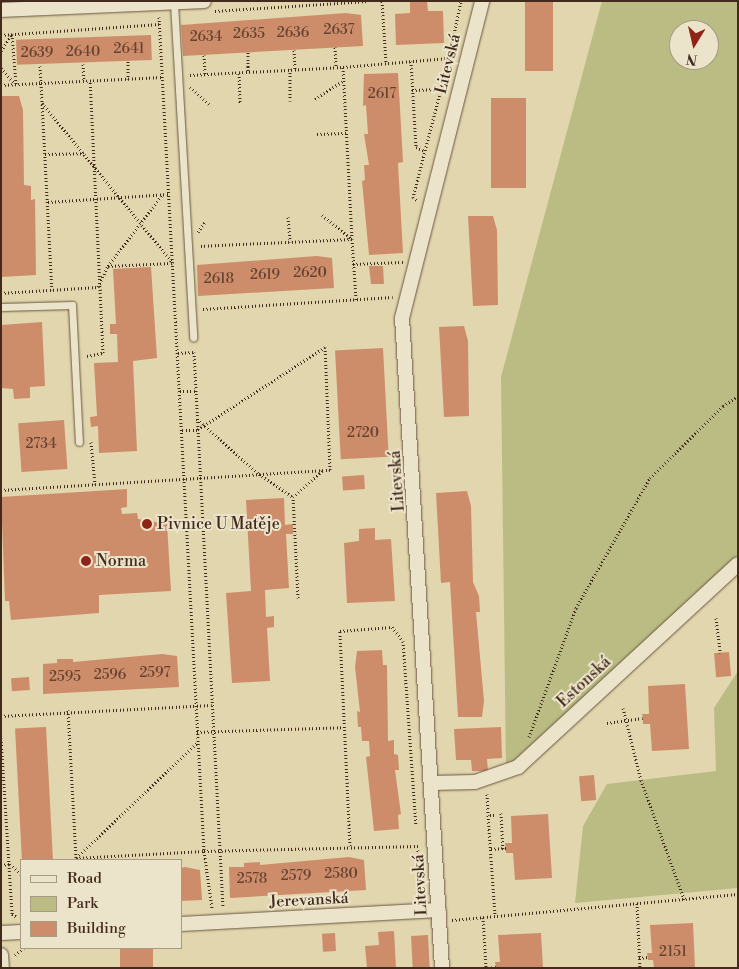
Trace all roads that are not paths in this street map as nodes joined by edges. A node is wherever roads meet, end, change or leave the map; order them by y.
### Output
1 (482, 1) edge
2 (204, 6) edge
3 (175, 8) junction
4 (1, 10) edge
5 (1, 307) edge
6 (193, 337) dead end
7 (79, 442) dead end
8 (738, 564) edge
9 (432, 783) junction
10 (439, 916) junction
11 (182, 924) edge
12 (20, 932) edge
13 (1, 933) edge
14 (1, 955) edge
15 (2, 968) edge
16 (442, 968) edge

1 - 9 street, Litevská
2 - 3 street
3 - 4 street
3 - 6 lane
5 - 7 lane
8 - 9 street, Estonská
9 - 10 street, Litevská
10 - 11 street, Jerevanská
10 - 16 street, Litevská
12 - 13 street
14 - 15 street

